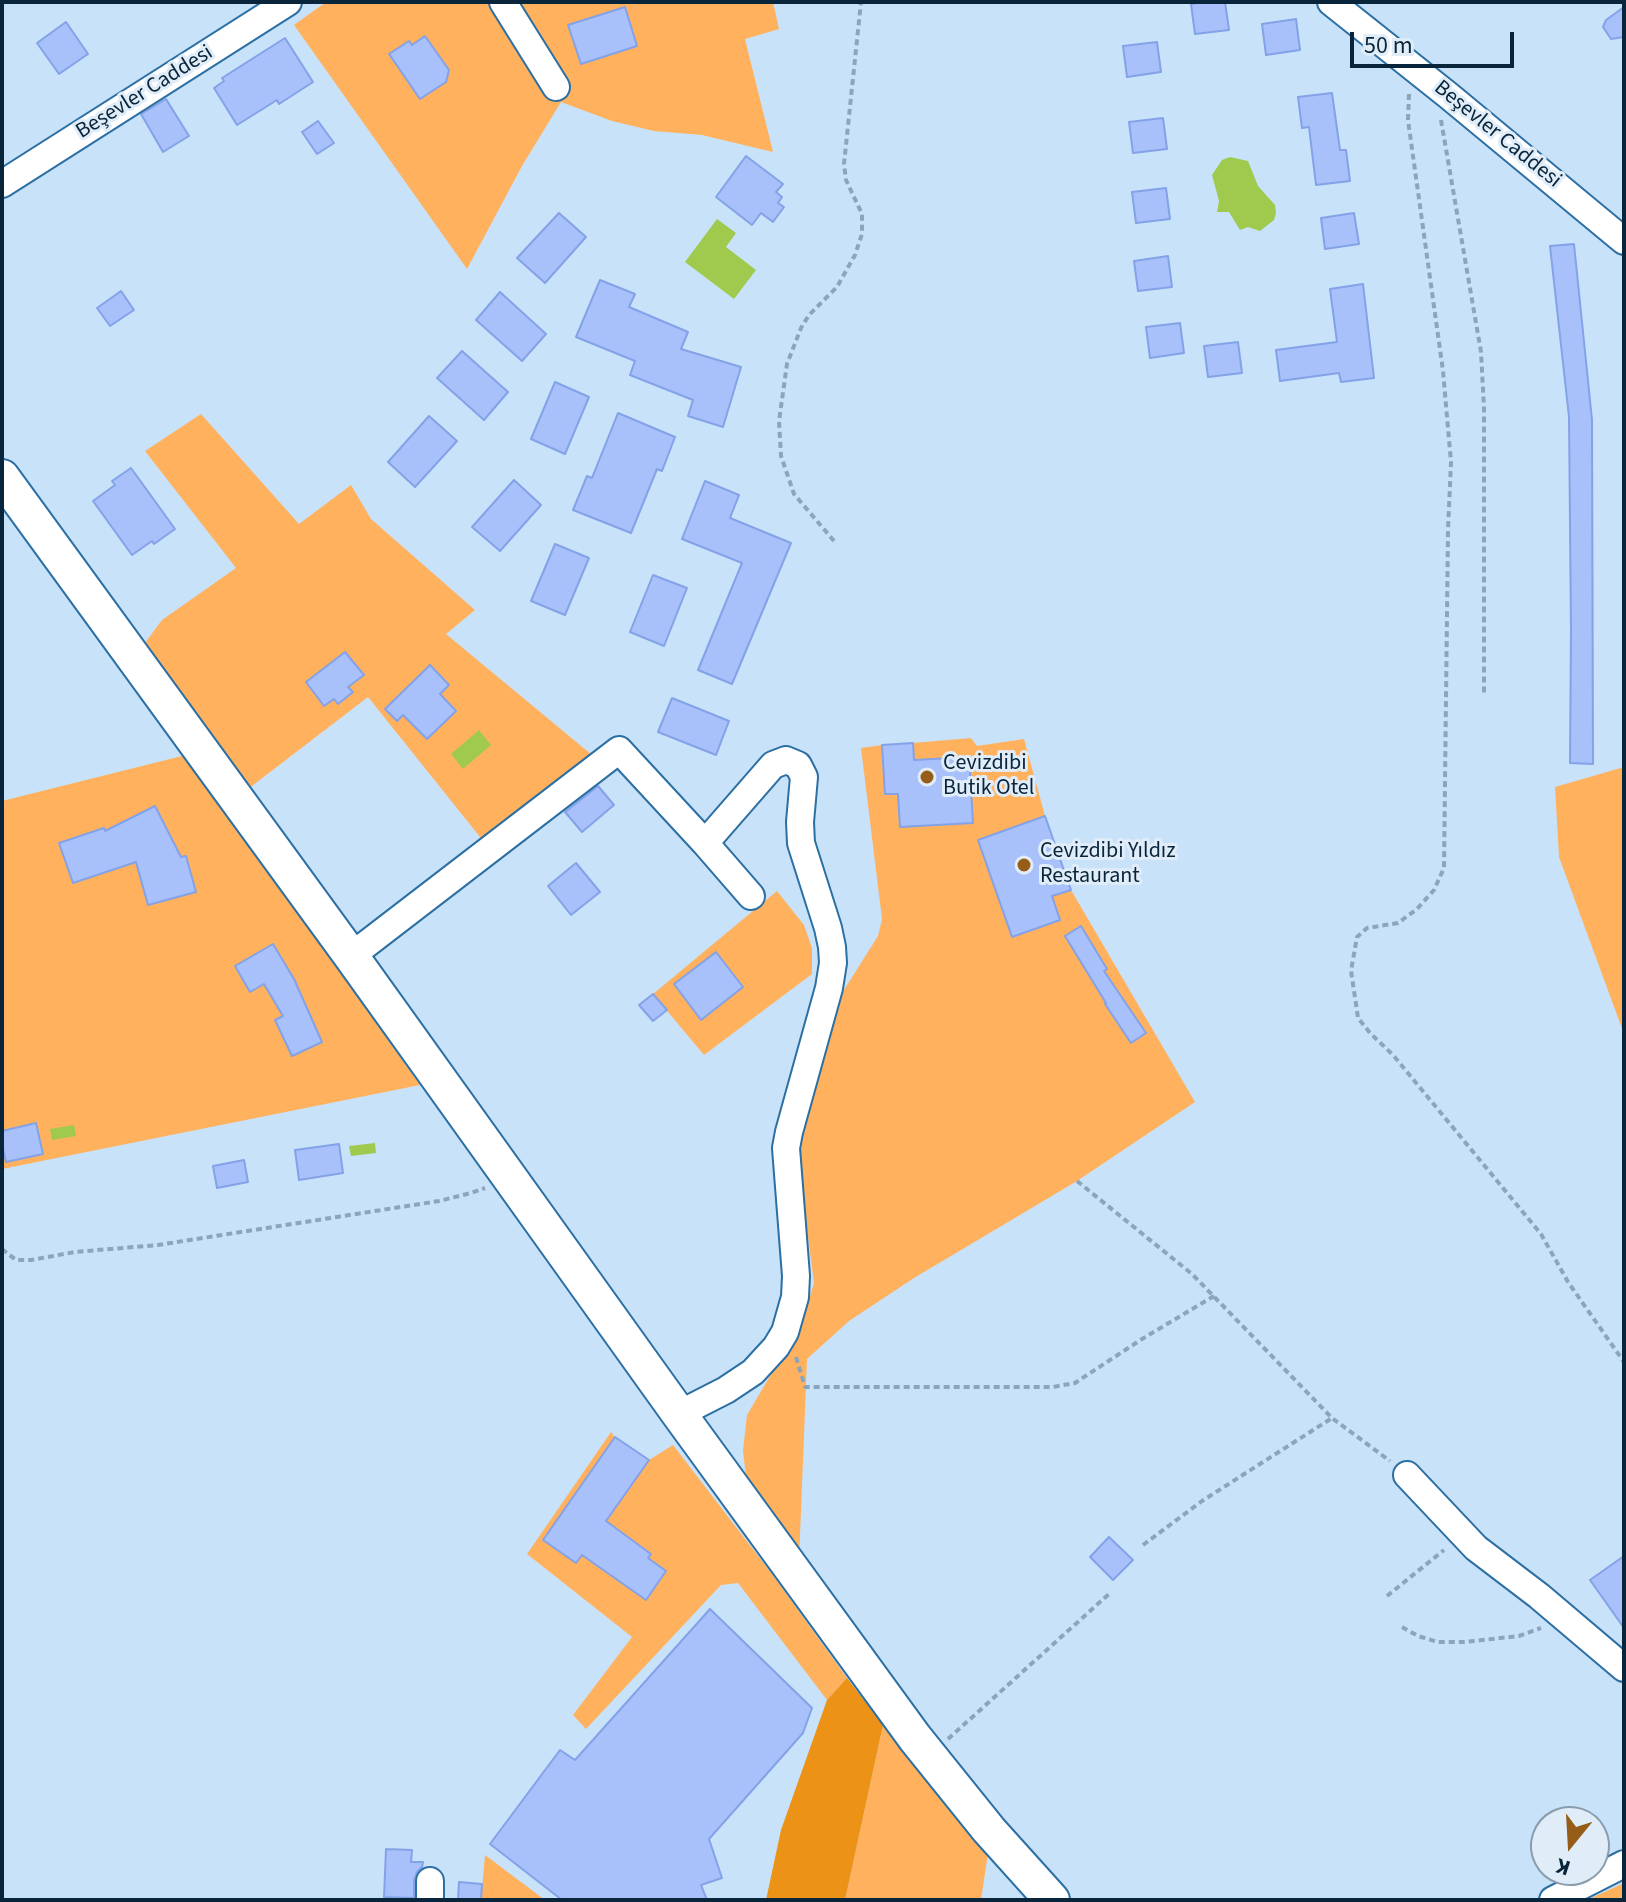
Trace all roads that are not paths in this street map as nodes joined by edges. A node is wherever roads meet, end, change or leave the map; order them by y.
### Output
1 (288, 2) edge
2 (503, 2) edge
3 (1331, 2) edge
4 (556, 87) dead end
5 (2, 184) edge
6 (1624, 241) edge
7 (2, 477) edge
8 (705, 843) junction
9 (751, 896) dead end
10 (351, 956) junction
11 (679, 1414) junction
12 (1407, 1475) road end
13 (1624, 1668) edge
14 (1624, 1864) edge
15 (1052, 1900) edge
16 (1553, 1900) edge

1 - 5 street, Beşevler Caddesi
2 - 4 street
3 - 6 street, Beşevler Caddesi
7 - 10 main road
8 - 9 street
8 - 10 street
8 - 11 street
10 - 11 main road
11 - 15 main road
12 - 13 street
14 - 16 street

